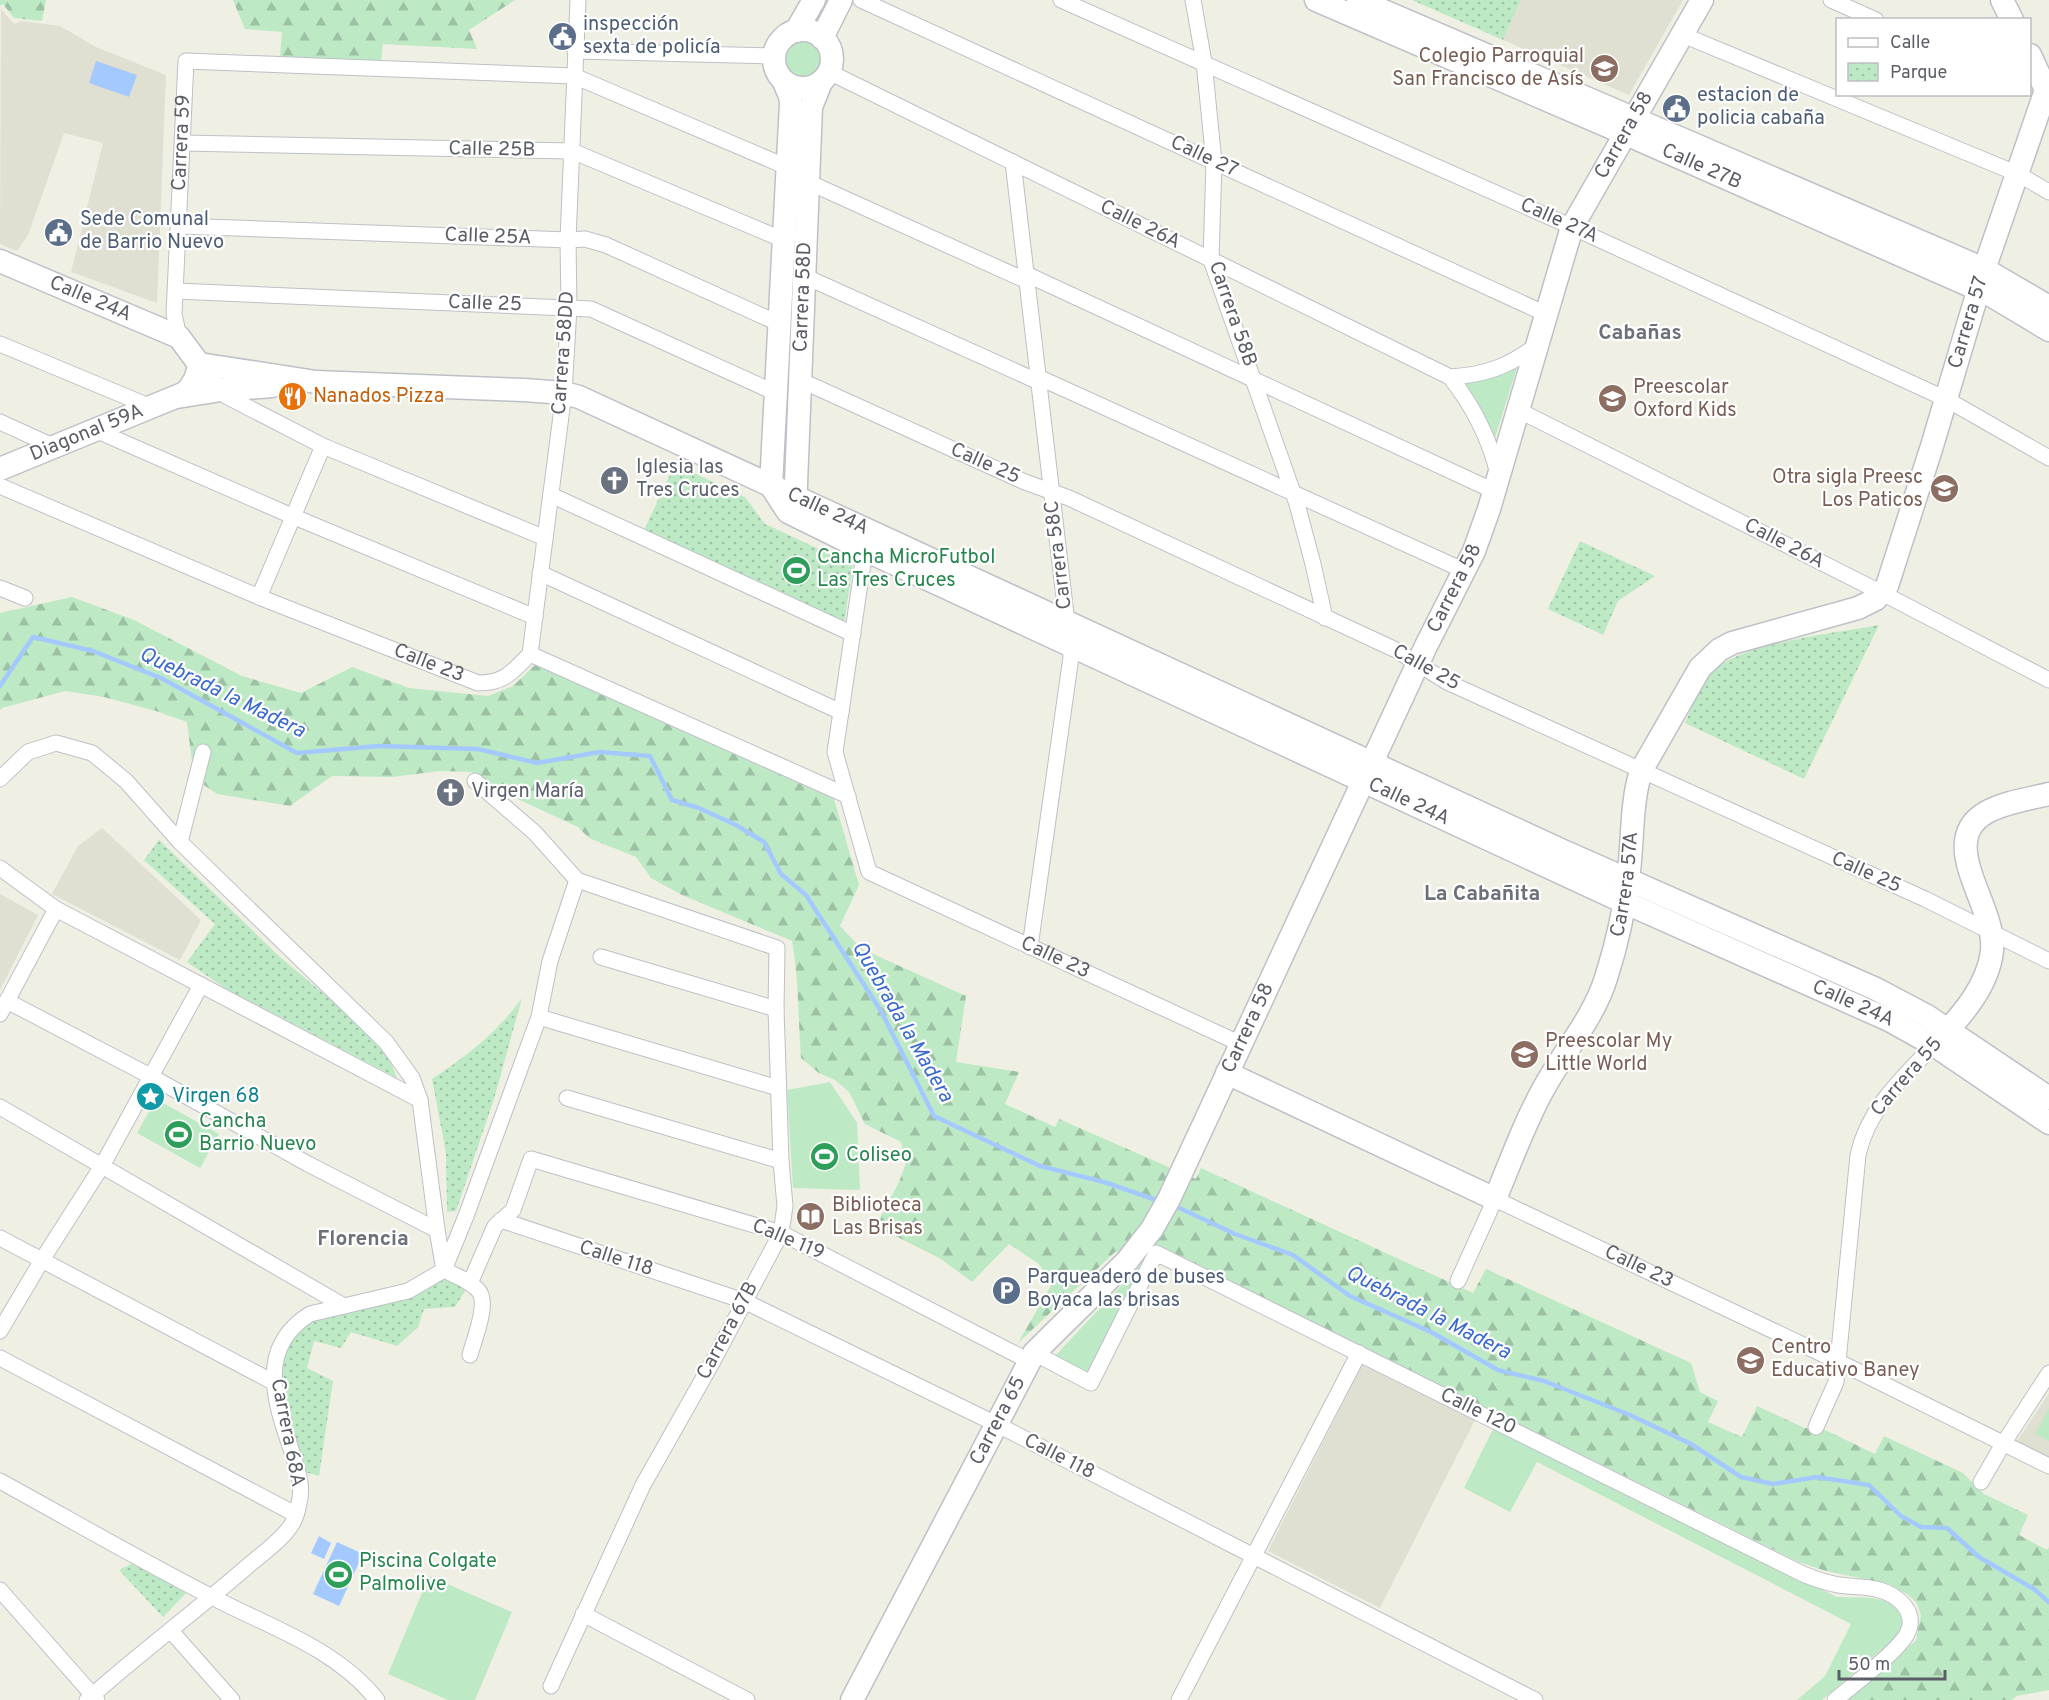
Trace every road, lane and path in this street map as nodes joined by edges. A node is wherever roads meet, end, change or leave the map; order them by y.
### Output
1 (578, 0) edge
2 (814, 0) edge
3 (841, 0) edge
4 (861, 0) edge
5 (1061, 0) edge
6 (1193, 0) edge
7 (1316, 0) edge
8 (1702, 0) edge
9 (1831, 0) edge
10 (1370, 8) edge
11 (1872, 18) edge
12 (796, 31) junction
13 (1683, 35) junction
14 (822, 38) junction
15 (574, 51) junction
16 (773, 56) junction
17 (2031, 58) edge
18 (1204, 62) junction
19 (574, 76) junction
20 (825, 77) junction
21 (784, 82) junction
22 (2042, 89) edge
23 (1629, 126) junction
24 (183, 143) junction
25 (572, 151) junction
26 (1013, 162) junction
27 (1214, 162) junction
28 (787, 166) junction
29 (2018, 174) junction
30 (808, 182) junction
31 (2049, 192) edge
32 (179, 226) junction
33 (1572, 226) junction
34 (568, 240) junction
35 (784, 240) junction
36 (1211, 260) junction
37 (0, 261) edge
38 (804, 276) junction
39 (1026, 277) junction
40 (1981, 280) junction
41 (176, 291) junction
42 (569, 307) junction
43 (2049, 307) edge
44 (1546, 314) junction
45 (780, 324) junction
46 (2049, 330) edge
47 (179, 337) junction
48 (0, 344) edge
49 (1537, 345) junction
50 (199, 364) junction
51 (251, 374) junction
52 (1450, 377) junction
53 (1038, 379) junction
54 (800, 380) junction
55 (1254, 380) junction
56 (316, 382) junction
57 (221, 390) junction
58 (564, 393) junction
59 (776, 393) junction
60 (175, 397) junction
61 (1946, 399) junction
62 (151, 407) junction
63 (1518, 410) junction
64 (0, 422) edge
65 (95, 430) junction
66 (323, 446) junction
67 (55, 447) junction
68 (2049, 458) edge
69 (0, 468) edge
70 (1496, 484) junction
71 (0, 486) edge
72 (771, 486) junction
73 (1052, 492) junction
74 (1294, 493) junction
75 (551, 495) junction
76 (796, 507) junction
77 (292, 516) junction
78 (545, 538) junction
79 (865, 550) junction
80 (1465, 570) junction
81 (540, 573) junction
82 (0, 588) edge
83 (1882, 593) junction
84 (259, 597) junction
85 (26, 598) dead end
86 (535, 617) junction
87 (1325, 618) junction
88 (1067, 622) junction
89 (853, 634) junction
90 (1070, 645) junction
91 (530, 654) junction
92 (1417, 664) junction
93 (2049, 680) edge
94 (841, 712) junction
95 (202, 752) dead end
96 (1641, 771) junction
97 (1367, 772) junction
98 (0, 779) edge
99 (476, 781) dead end
100 (2049, 794) edge
101 (848, 796) junction
102 (180, 842) junction
103 (0, 868) edge
104 (1628, 879) junction
105 (577, 880) junction
106 (1624, 902) junction
107 (56, 909) junction
108 (1991, 931) junction
109 (1030, 946) junction
110 (600, 957) dead end
111 (2049, 961) edge
112 (201, 985) junction
113 (3, 1007) edge
114 (776, 1009) junction
115 (538, 1017) junction
116 (1941, 1038) junction
117 (1241, 1044) junction
118 (1227, 1073) junction
119 (152, 1077) junction
120 (778, 1088) junction
121 (567, 1098) dead end
122 (2049, 1098) edge
123 (420, 1100) junction
124 (0, 1107) edge
125 (2049, 1123) edge
126 (781, 1161) junction
127 (102, 1166) junction
128 (1183, 1168) joint
129 (1495, 1199) junction
130 (501, 1220) junction
131 (436, 1230) junction
132 (781, 1233) junction
133 (0, 1238) edge
134 (42, 1260) junction
135 (444, 1270) junction
136 (1458, 1281) dead end
137 (475, 1287) junction
138 (744, 1301) junction
139 (344, 1306) junction
140 (0, 1331) edge
141 (1359, 1353) junction
142 (470, 1355) dead end
143 (1031, 1357) junction
144 (0, 1358) edge
145 (1838, 1361) junction
146 (2049, 1373) edge
147 (273, 1382) junction
148 (1091, 1383) joint
149 (996, 1424) junction
150 (1816, 1427) dead end
151 (2003, 1444) junction
152 (2049, 1466) edge
153 (0, 1481) edge
154 (1981, 1482) dead end
155 (295, 1514) junction
156 (1253, 1556) junction
157 (0, 1590) edge
158 (211, 1597) junction
159 (583, 1614) junction
160 (171, 1631) junction
161 (551, 1686) dead end
162 (92, 1698) edge
163 (232, 1700) edge
164 (377, 1700) edge
165 (747, 1700) edge
166 (852, 1700) edge
167 (1179, 1700) edge
168 (1535, 1700) edge
169 (1835, 1700) edge

1 - 15 street
2 - 12 main road
3 - 14 main road
4 - 27 street, Calle 27
5 - 18 street, Calle 27A
6 - 18 street, Carrera 58B
7 - 10 main road, Calle 27B
8 - 13 main road, Carrera 58
9 - 11 street
10 - 23 main road, Calle 27B
12 - 14 main road
12 - 16 main road
13 - 23 main road, Carrera 58
13 - 29 street
14 - 20 main road
15 - 16 street
15 - 19 street, Carrera 58DD
16 - 21 main road
17 - 22 main road, Carrera 57
18 - 27 street, Carrera 58B
18 - 33 street, Calle 27A
19 - 24 street, Carrera 59
19 - 25 street, Carrera 58DD
19 - 28 street
20 - 21 main road
20 - 26 street, Calle 26A
20 - 30 main road, Carrera 58D
21 - 28 main road, Carrera 58D
22 - 29 main road, Carrera 57
23 - 33 main road, Carrera 58
23 - 40 main road, Calle 27B
24 - 25 street, Calle 25B
24 - 32 street, Carrera 59
25 - 34 street, Carrera 58DD
25 - 35 street, Calle 25B
26 - 36 street, Calle 26A
26 - 39 street, Carrera 58C
27 - 36 street, Carrera 58B
27 - 44 street, Calle 27
28 - 35 main road, Carrera 58D
29 - 31 street
29 - 40 main road, Carrera 57
30 - 38 main road, Carrera 58D
30 - 39 street
32 - 34 street, Calle 25A
32 - 41 street, Carrera 59
33 - 44 main road, Carrera 58
33 - 61 street, Calle 27A
34 - 42 street, Carrera 58DD
34 - 45 street, Calle 25A
35 - 45 main road, Carrera 58D
36 - 52 street, Calle 26A
36 - 55 street, Carrera 58B
37 - 47 main road, Calle 24A
38 - 53 street
38 - 54 main road, Carrera 58D
39 - 53 street, Carrera 58C
39 - 55 street
40 - 43 main road, Calle 27B
40 - 46 main road, Calle 27B
40 - 61 main road, Carrera 57
41 - 42 street, Calle 25
41 - 47 street, Carrera 59
42 - 58 street, Carrera 58DD
42 - 59 street, Calle 25
44 - 49 main road, Carrera 58
45 - 59 main road, Carrera 58D
47 - 50 main road, Carrera 59
48 - 62 street
49 - 52 street
49 - 63 main road, Carrera 58
50 - 51 main road, Calle 24A
50 - 57 street, Carrera 59
50 - 60 main road, Diagonal 59A
51 - 56 main road, Calle 24A
51 - 57 street
52 - 70 street, Calle 26A
53 - 73 street, Carrera 58C
53 - 74 street
54 - 73 street, Calle 25
54 - 76 main road, Carrera 58D
55 - 70 street
55 - 74 street, Carrera 58B
56 - 57 main road, Calle 24A
56 - 58 main road, Calle 24A
57 - 60 main road, Diagonal 59A
57 - 66 street, Carrera 59
58 - 72 main road, Calle 24A
58 - 75 street, Carrera 58DD
59 - 72 main road, Carrera 58D
60 - 62 main road, Diagonal 59A
61 - 68 street, Calle 27A
61 - 83 main road, Carrera 57
62 - 65 main road, Diagonal 59A
63 - 70 main road, Carrera 58
63 - 83 street, Calle 26A
64 - 67 street
65 - 67 main road, Diagonal 59A
65 - 77 street
66 - 77 street
66 - 78 street, Carrera 59
67 - 69 main road, Diagonal 59A
70 - 80 main road, Carrera 58
71 - 84 street, Calle 23
72 - 76 main road, Calle 24A
73 - 87 street, Calle 25
73 - 88 street, Carrera 58C
74 - 80 street
74 - 87 street, Carrera 58B
75 - 78 street, Carrera 58DD
75 - 89 street
76 - 79 main road, Calle 24A
76 - 88 main road, Calle 24A
77 - 84 street
77 - 86 street
78 - 81 street, Carrera 58DD
79 - 89 street
79 - 90 main road, Calle 24A
80 - 92 main road, Carrera 58
81 - 86 street, Carrera 58DD
81 - 94 street
82 - 85 street
83 - 93 street, Calle 26A
83 - 96 main road, Carrera 57A
84 - 91 street, Calle 23
86 - 91 street, Carrera 58DD
87 - 92 street, Calle 25
88 - 90 street, Carrera 58C
88 - 97 main road, Calle 24A
89 - 94 street
90 - 97 main road, Calle 24A
90 - 109 street, Carrera 58C
91 - 101 street
92 - 96 street, Calle 25
92 - 97 main road, Carrera 58
94 - 101 street
95 - 102 street
96 - 104 main road, Carrera 57A
96 - 108 street, Calle 25
97 - 104 main road, Calle 24A
97 - 106 main road, Calle 24A
97 - 117 main road, Carrera 58
98 - 102 street
99 - 105 street
100 - 108 main road, Carrera 55
101 - 109 street, Calle 23
102 - 123 street
103 - 107 street
104 - 106 main road, Carrera 57A
104 - 116 main road, Calle 24A
105 - 114 street, Carrera 67B
105 - 115 street
106 - 116 main road, Calle 24A
106 - 129 main road, Carrera 57A
107 - 112 street
107 - 113 street
108 - 111 street, Calle 25
108 - 116 main road, Carrera 55
109 - 117 street, Calle 23
110 - 114 street
112 - 119 street
112 - 123 street
113 - 119 street
114 - 120 street, Carrera 67B
115 - 120 street
115 - 135 street
116 - 122 main road, Calle 24A
116 - 125 main road, Calle 24A
116 - 145 street, Carrera 55
117 - 118 main road, Carrera 58
118 - 128 main road, Carrera 58
118 - 129 main road, Calle 23
119 - 127 street
119 - 131 street
120 - 126 street, Carrera 67B
121 - 126 street
123 - 131 street
124 - 127 street
126 - 132 street, Carrera 67B
127 - 134 street
127 - 139 street
128 - 143 main road, Carrera 65
129 - 136 street, Carrera 57A
129 - 145 street, Calle 23
130 - 132 street, Calle 119
130 - 137 street
130 - 138 street, Calle 118
131 - 135 street
132 - 138 street, Carrera 67B
132 - 143 street, Calle 119
133 - 134 street
134 - 140 street
134 - 147 street
135 - 137 street
135 - 139 street, Carrera 68A
137 - 142 street
138 - 149 street, Calle 118
138 - 159 street, Carrera 67B
139 - 147 street, Carrera 68A
141 - 148 street, Calle 120
141 - 156 street
141 - 169 street, Calle 120
143 - 148 street, Calle 119
143 - 149 main road, Carrera 65
144 - 155 street
145 - 150 street, Carrera 55
145 - 151 street, Calle 23
146 - 151 street
147 - 155 street, Carrera 68A
149 - 156 street, Calle 118
149 - 166 main road, Carrera 65
151 - 152 street, Calle 23
151 - 154 street
153 - 158 street
155 - 158 street, Carrera 68A
156 - 167 street
156 - 168 street, Calle 118
157 - 162 street
158 - 160 street, Carrera 68A
158 - 164 street
159 - 161 street, Carrera 67B
159 - 165 street
160 - 162 street, Carrera 68A
160 - 163 street

